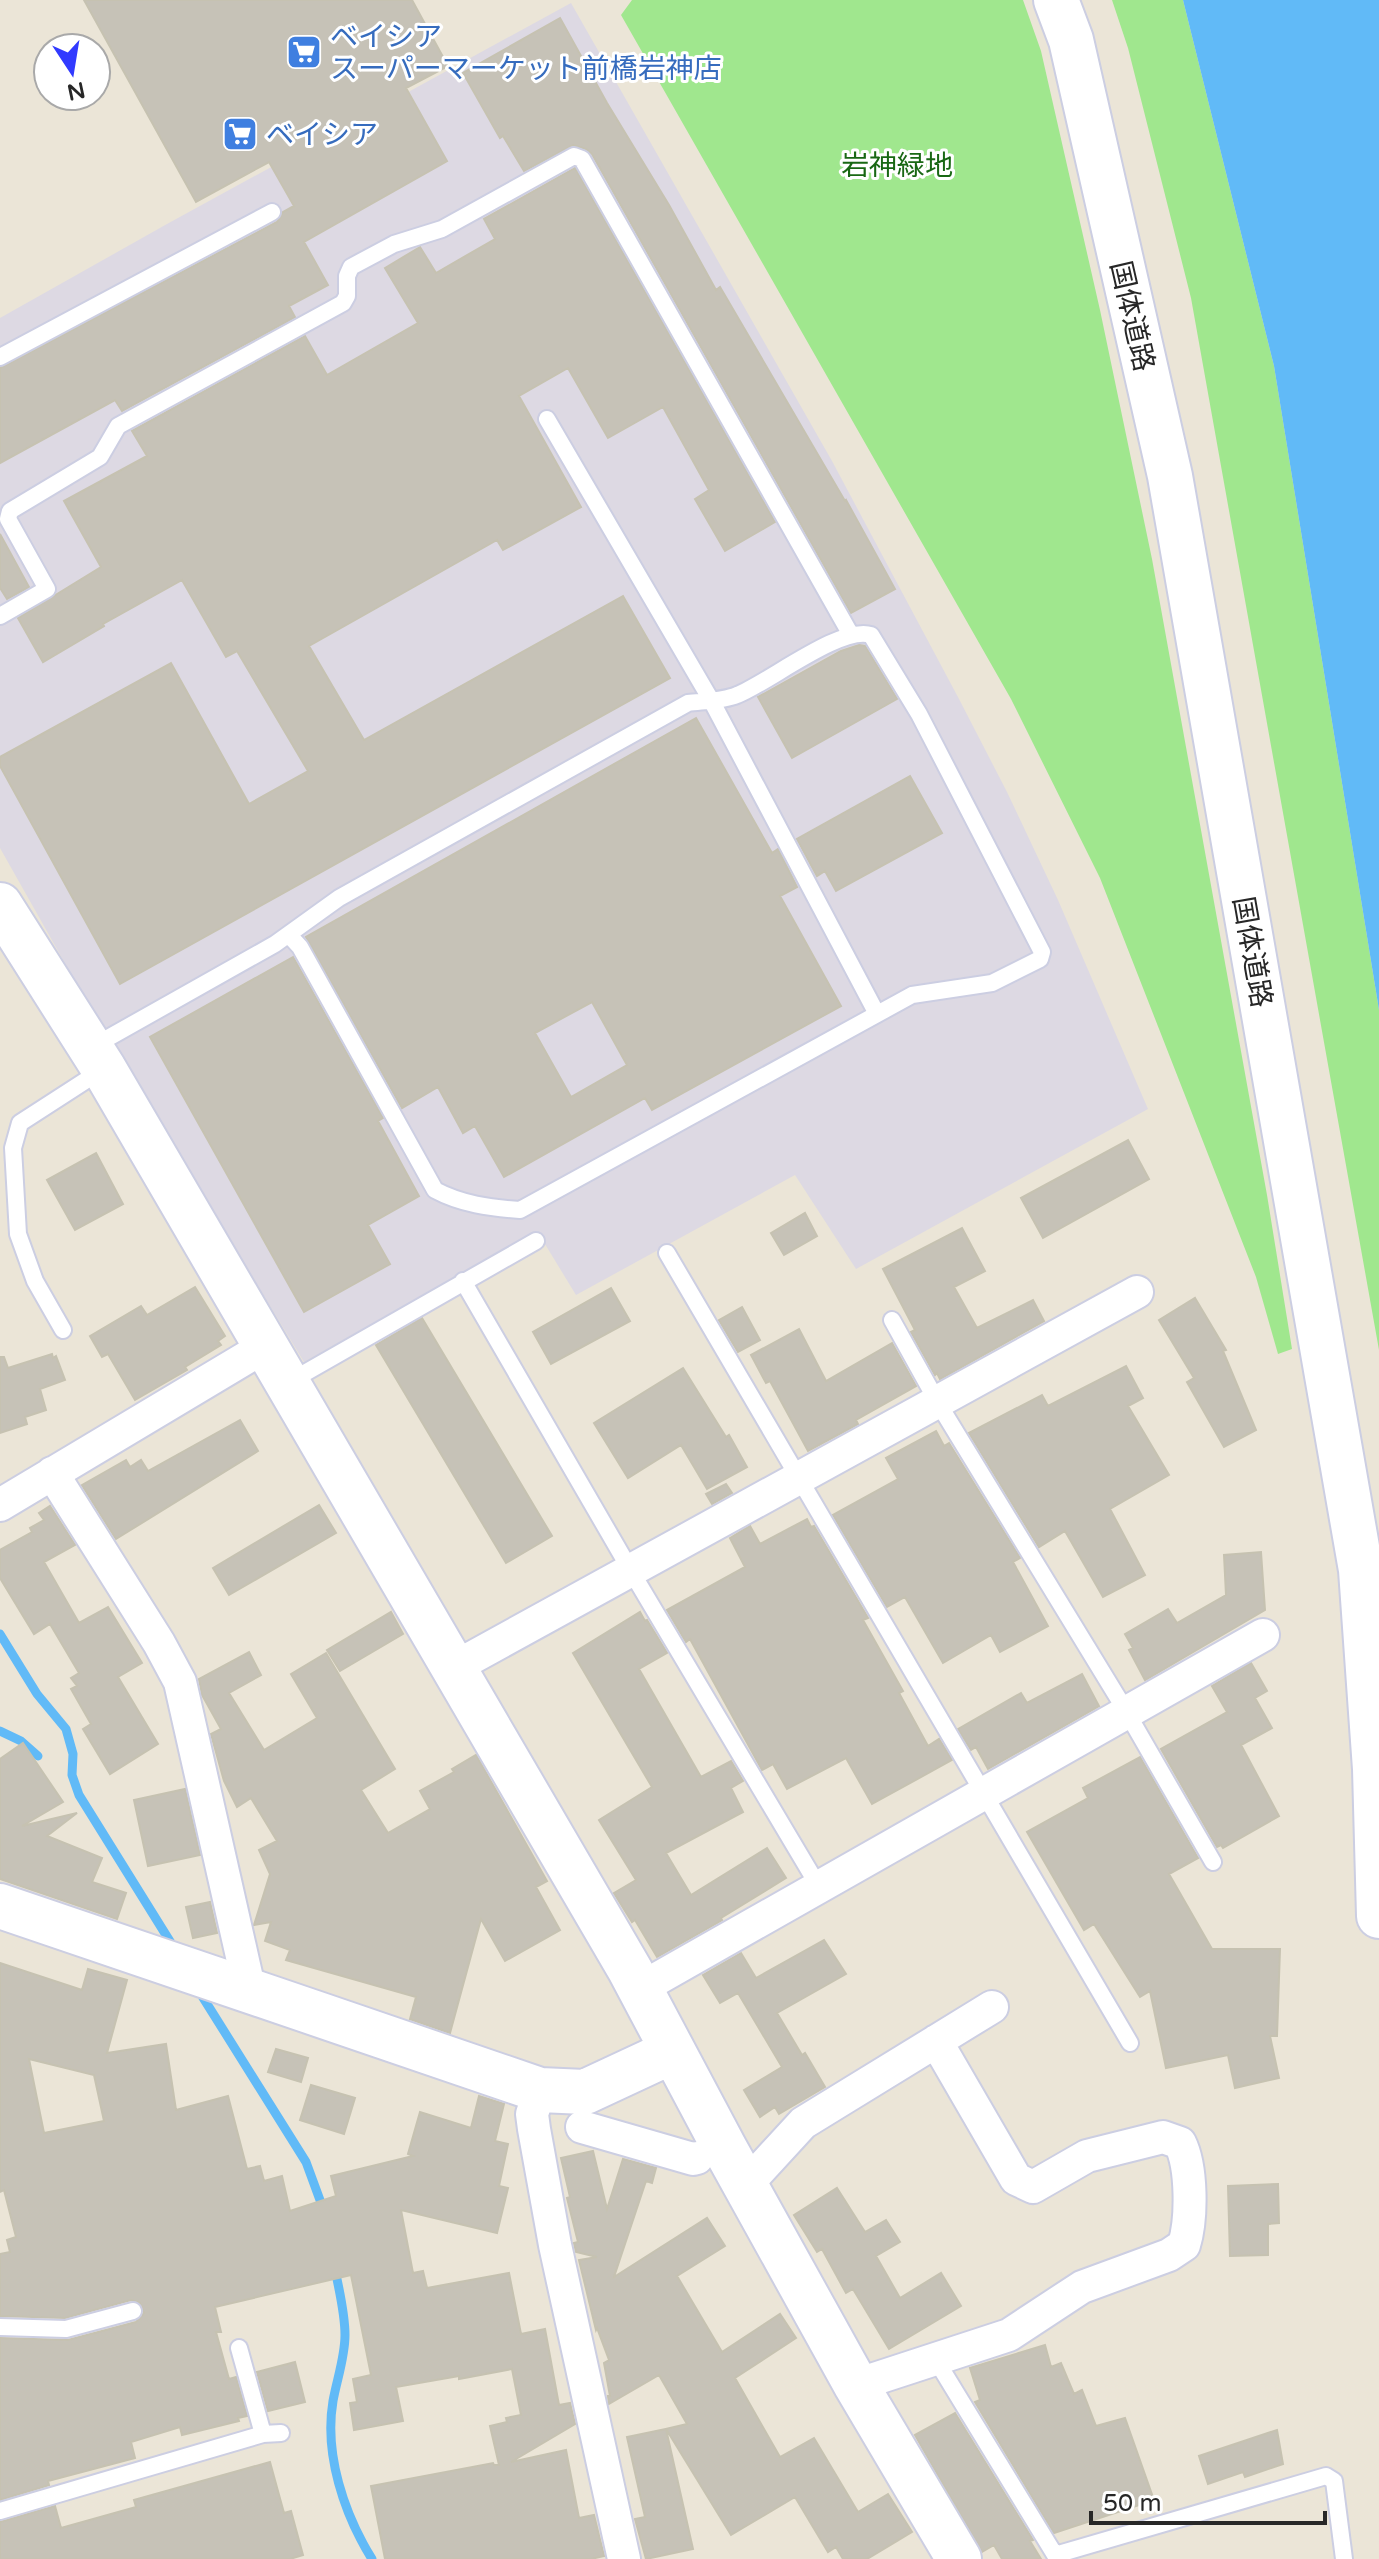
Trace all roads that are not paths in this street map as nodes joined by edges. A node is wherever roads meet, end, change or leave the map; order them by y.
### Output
1 (1056, 0) edge
2 (272, 212) dead end
3 (0, 357) edge
4 (547, 419) dead end
5 (0, 616) edge
6 (851, 635) junction
7 (711, 700) junction
8 (0, 905) edge
9 (289, 935) junction
10 (877, 1014) junction
11 (97, 1058) junction
12 (536, 1241) dead end
13 (667, 1253) dead end
14 (463, 1281) junction
15 (1137, 1292) dead end
16 (892, 1320) dead end
17 (63, 1330) dead end
18 (278, 1364) junction
19 (938, 1403) junction
20 (52, 1473) junction
21 (799, 1478) junction
22 (0, 1505) edge
23 (631, 1571) junction
24 (1263, 1635) dead end
25 (455, 1667) junction
26 (1126, 1711) junction
27 (983, 1792) junction
28 (1213, 1862) dead end
29 (819, 1887) junction
30 (0, 1906) edge
31 (1379, 1916) edge
32 (641, 1988) junction
33 (244, 1990) junction
34 (992, 2007) dead end
35 (936, 2041) junction
36 (1130, 2043) dead end
37 (673, 2051) junction
38 (540, 2090) junction
39 (582, 2127) dead end
40 (697, 2158) dead end
41 (746, 2185) junction
42 (133, 2311) dead end
43 (0, 2327) edge
44 (239, 2348) dead end
45 (936, 2360) junction
46 (856, 2385) junction
47 (281, 2433) dead end
48 (263, 2434) junction
49 (0, 2511) edge
50 (624, 2559) edge
51 (959, 2559) edge
52 (1344, 2559) edge

1 - 31 street, 国体道路
2 - 3 lane
4 - 7 lane
5 - 6 lane
6 - 7 lane
6 - 10 lane
7 - 9 lane
7 - 10 lane
8 - 11 street
9 - 10 lane
9 - 11 lane
11 - 17 lane
11 - 18 street
12 - 14 lane
13 - 21 lane
14 - 18 lane
14 - 23 lane
15 - 19 street
16 - 19 lane
18 - 20 street
18 - 25 street
19 - 21 street
19 - 26 lane
20 - 22 street
20 - 33 street
21 - 23 street
21 - 27 lane
23 - 25 street
23 - 29 lane
24 - 26 street
25 - 32 street
26 - 27 street
26 - 28 lane
27 - 29 street
27 - 36 lane
29 - 32 street
30 - 33 street
32 - 37 street
33 - 38 street
34 - 35 street
35 - 41 street
35 - 45 street
37 - 38 street
37 - 41 street
38 - 50 street
39 - 40 street
41 - 46 street
42 - 43 lane
44 - 48 lane
45 - 46 street
45 - 52 lane
46 - 51 street
47 - 48 lane
48 - 49 lane

